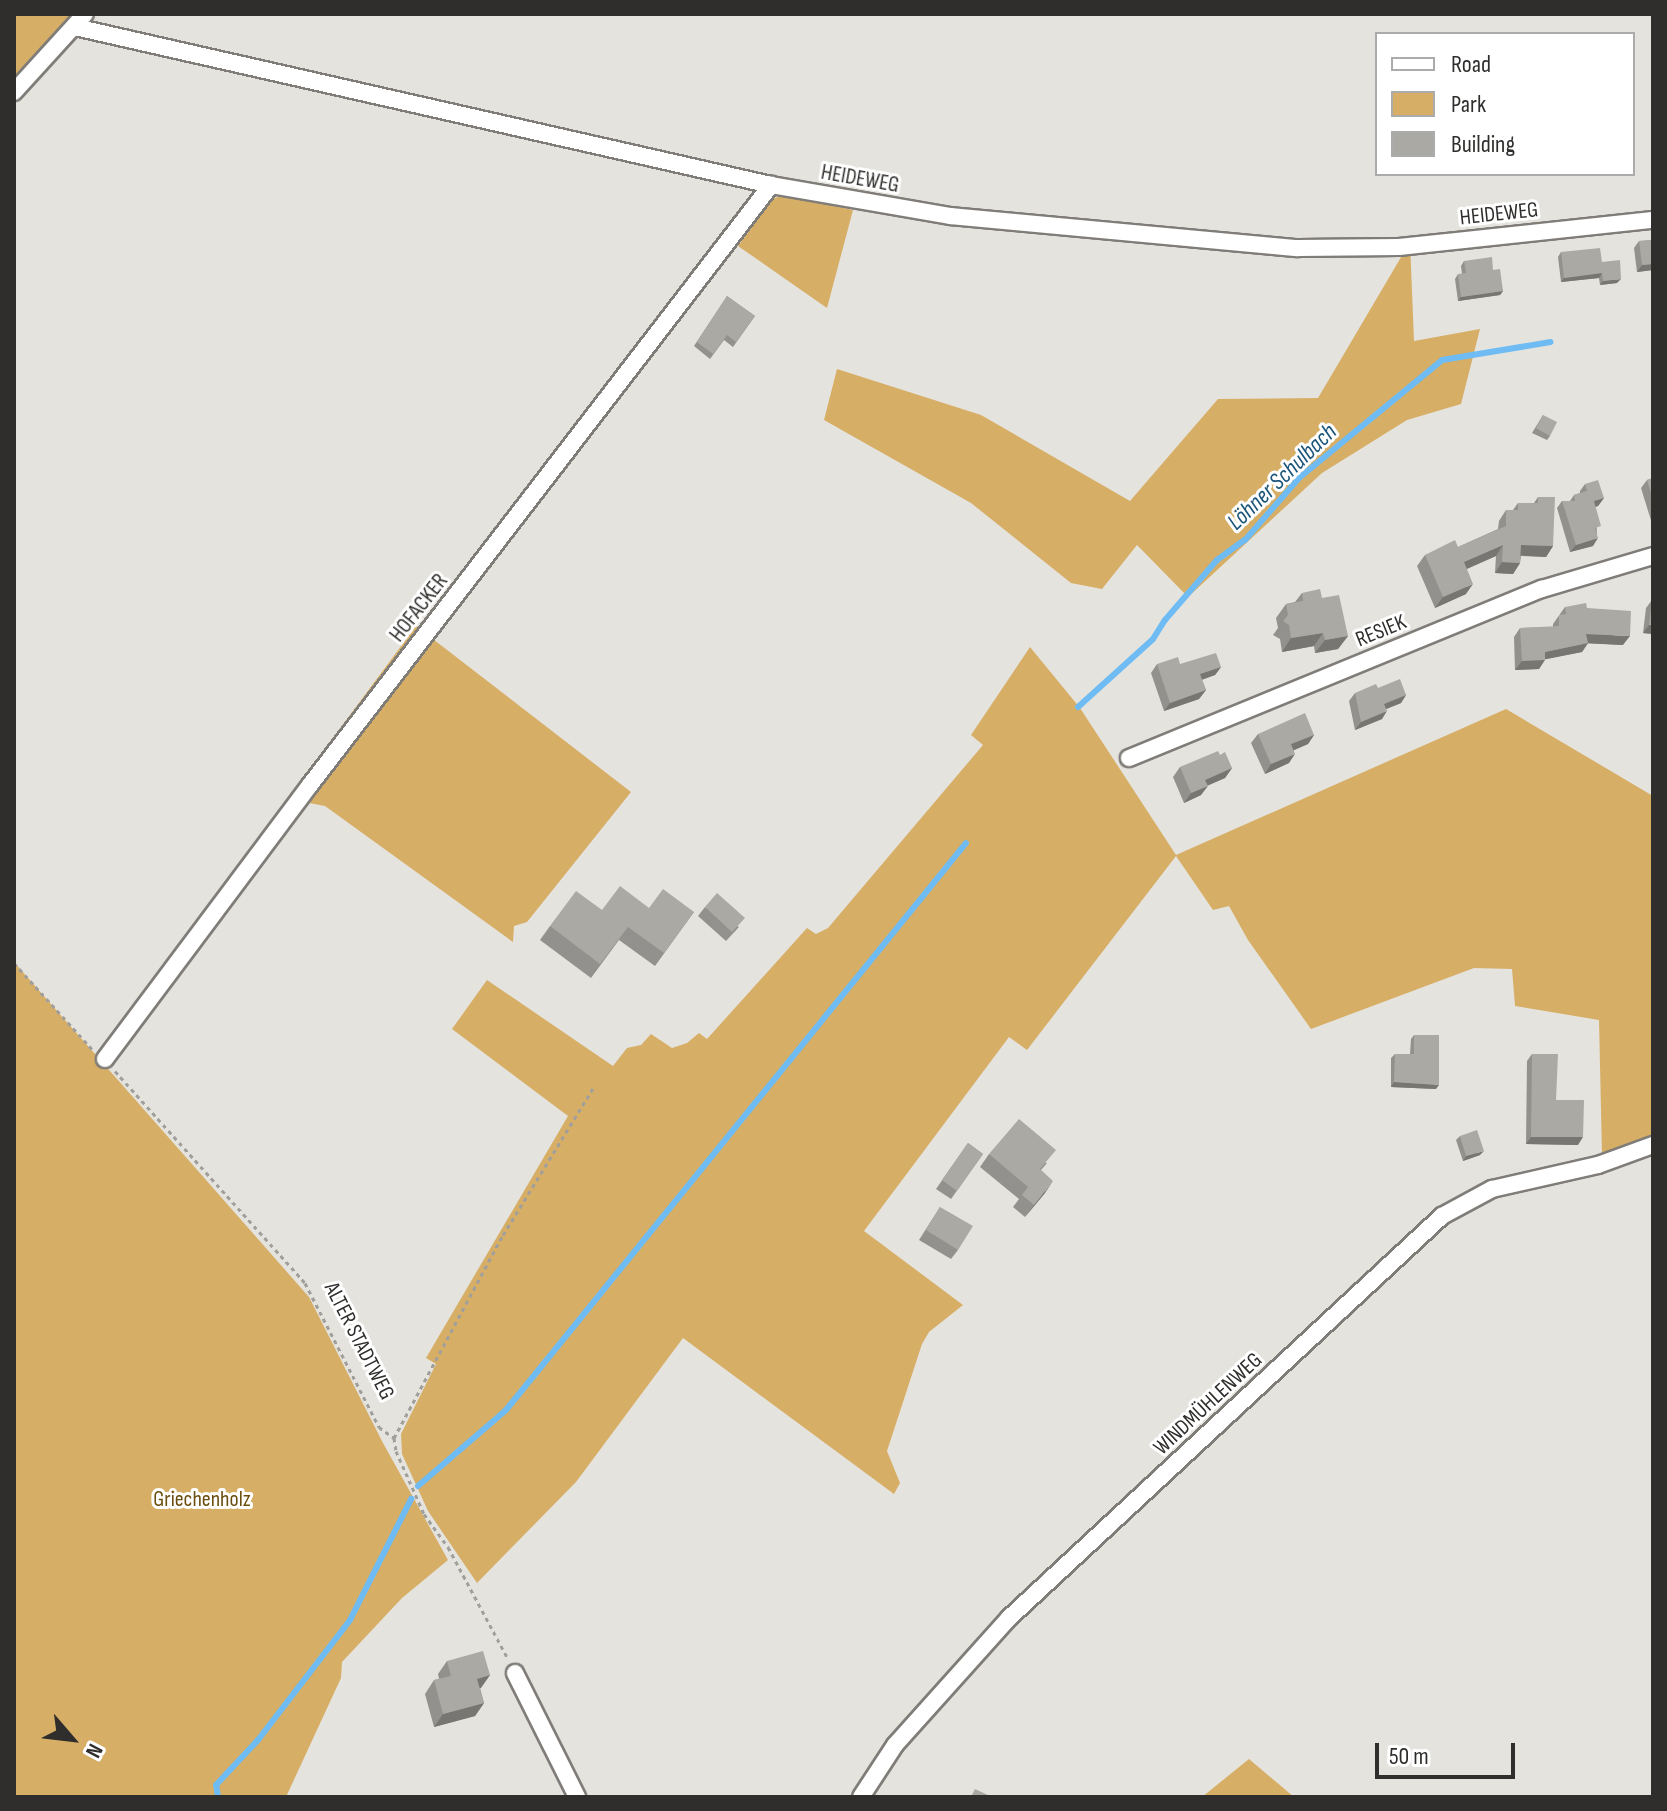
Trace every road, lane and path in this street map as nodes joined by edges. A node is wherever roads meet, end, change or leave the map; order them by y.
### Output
1 (80, 20) edge
2 (14, 92) edge
3 (771, 185) junction
4 (1653, 220) edge
5 (1653, 556) edge
6 (1129, 758) dead end
7 (14, 963) edge
8 (105, 1059) junction
9 (595, 1085) dead end
10 (1653, 1145) edge
11 (394, 1438) junction
12 (515, 1673) joint
13 (577, 1797) edge
14 (861, 1797) edge

1 - 2 street
1 - 3 street, HEIDEWEG
3 - 4 street, HEIDEWEG
3 - 8 street, HOFACKER
5 - 6 street, RESIEK
7 - 8 path, ALTER STADTWEG
8 - 11 path, ALTER STADTWEG
9 - 11 path
10 - 14 street, WINDMÜHLENWEG
11 - 12 path, ALTER STADTWEG
12 - 13 street

